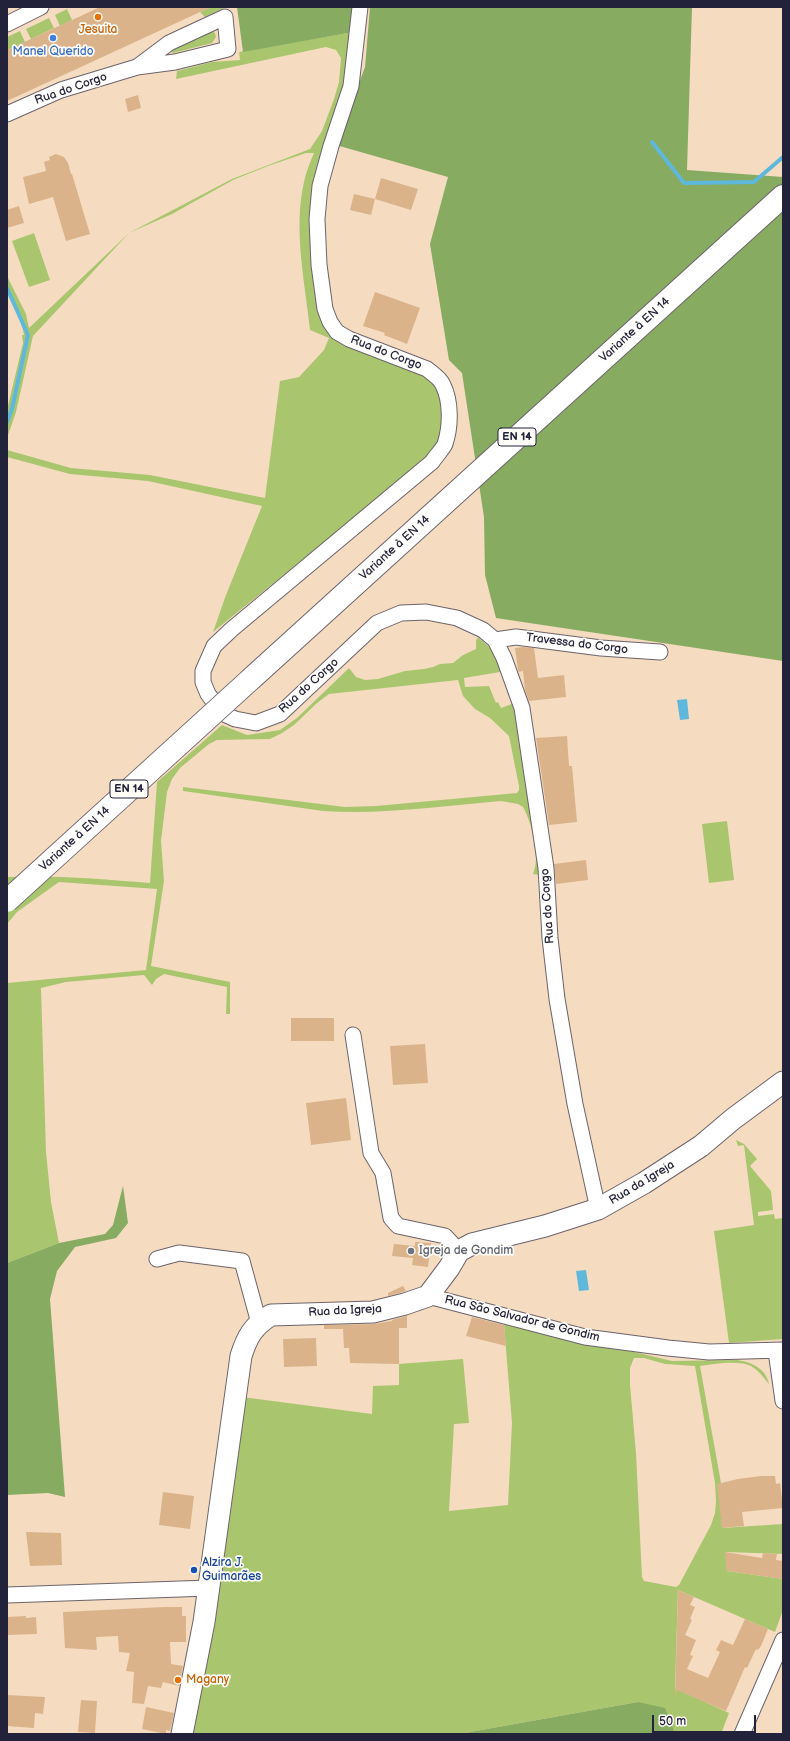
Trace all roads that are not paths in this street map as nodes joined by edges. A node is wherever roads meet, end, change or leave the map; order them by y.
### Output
1 (41, 7) edge
2 (360, 7) edge
3 (7, 24) edge
4 (137, 67) junction
5 (7, 114) edge
6 (783, 196) edge
7 (495, 640) junction
8 (660, 652) dead end
9 (7, 901) edge
10 (352, 1035) dead end
11 (783, 1082) edge
12 (598, 1210) junction
13 (459, 1251) junction
14 (157, 1259) dead end
15 (428, 1296) junction
16 (259, 1323) junction
17 (780, 1351) edge
18 (783, 1401) edge
19 (209, 1588) junction
20 (7, 1595) edge
21 (783, 1640) edge
22 (182, 1734) edge
23 (742, 1734) edge

1 - 3 street
2 - 7 street, Rua do Corgo
4 - 4 street, Rua do Corgo
4 - 5 street, Rua do Corgo
6 - 9 main road, Variante à EN 14 / EN 14, bridge
7 - 8 street, Travessa do Corgo
7 - 12 street, Rua do Corgo
10 - 13 street
11 - 12 street, Rua da Igreja
12 - 13 street, Rua da Igreja
13 - 15 street
14 - 16 street
15 - 16 street, Rua da Igreja
15 - 17 street, Rua São Salvador de Gondim
16 - 19 street, Rua da Igreja
17 - 18 street
19 - 20 street
19 - 22 street, Rua da Igreja
21 - 23 street

